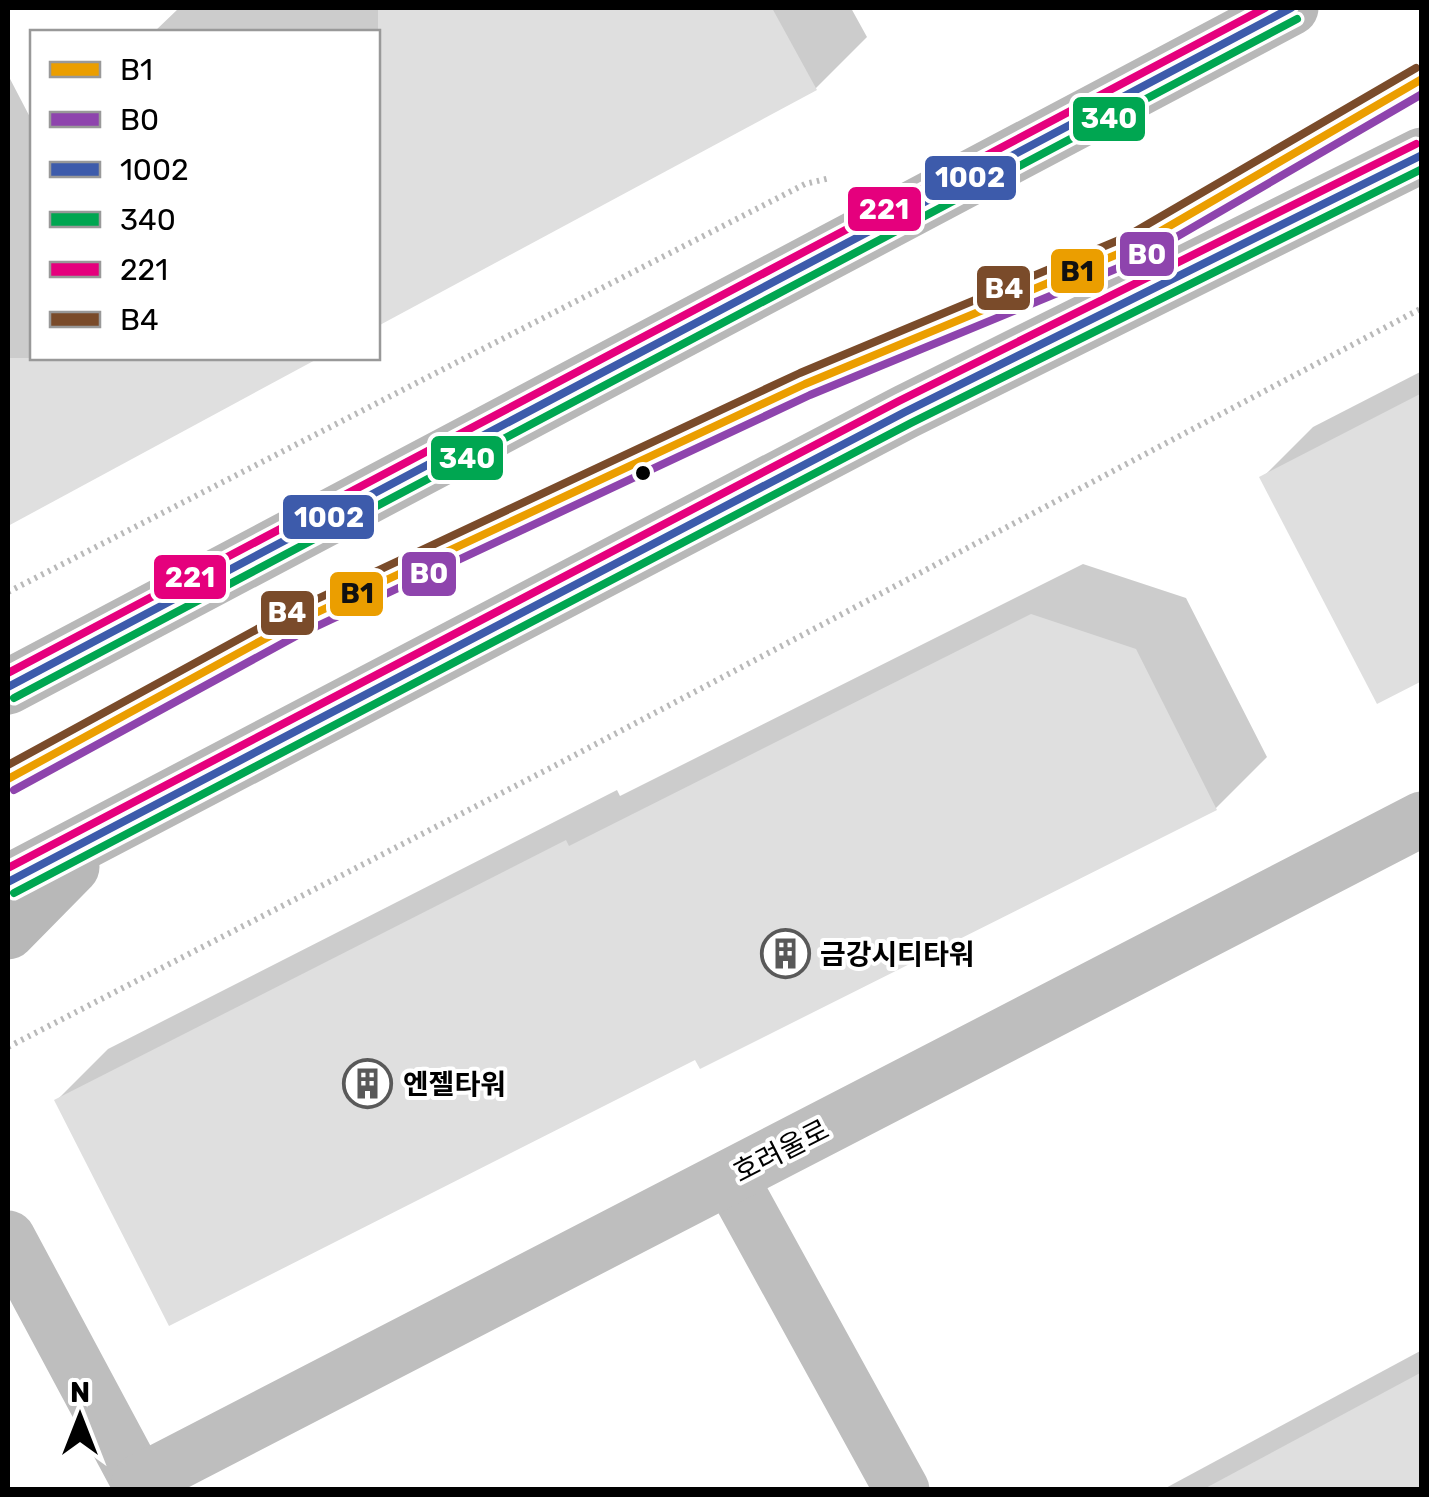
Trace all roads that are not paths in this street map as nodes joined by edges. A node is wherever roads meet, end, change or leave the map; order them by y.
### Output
1 (1291, 8) edge
2 (1422, 79) edge
3 (1422, 155) edge
4 (8, 688) edge
5 (8, 780) edge
6 (1422, 818) edge
7 (108, 830) junction
8 (8, 882) edge
9 (8, 932) edge
10 (730, 1178) junction
11 (8, 1238) edge
12 (141, 1486) edge
13 (902, 1490) edge

1 - 4 street
2 - 5 lane
3 - 7 street
6 - 10 street, 호려울로
7 - 8 street
7 - 9 street
10 - 12 street, 호려울로
10 - 13 street
11 - 12 street, 호려울로

